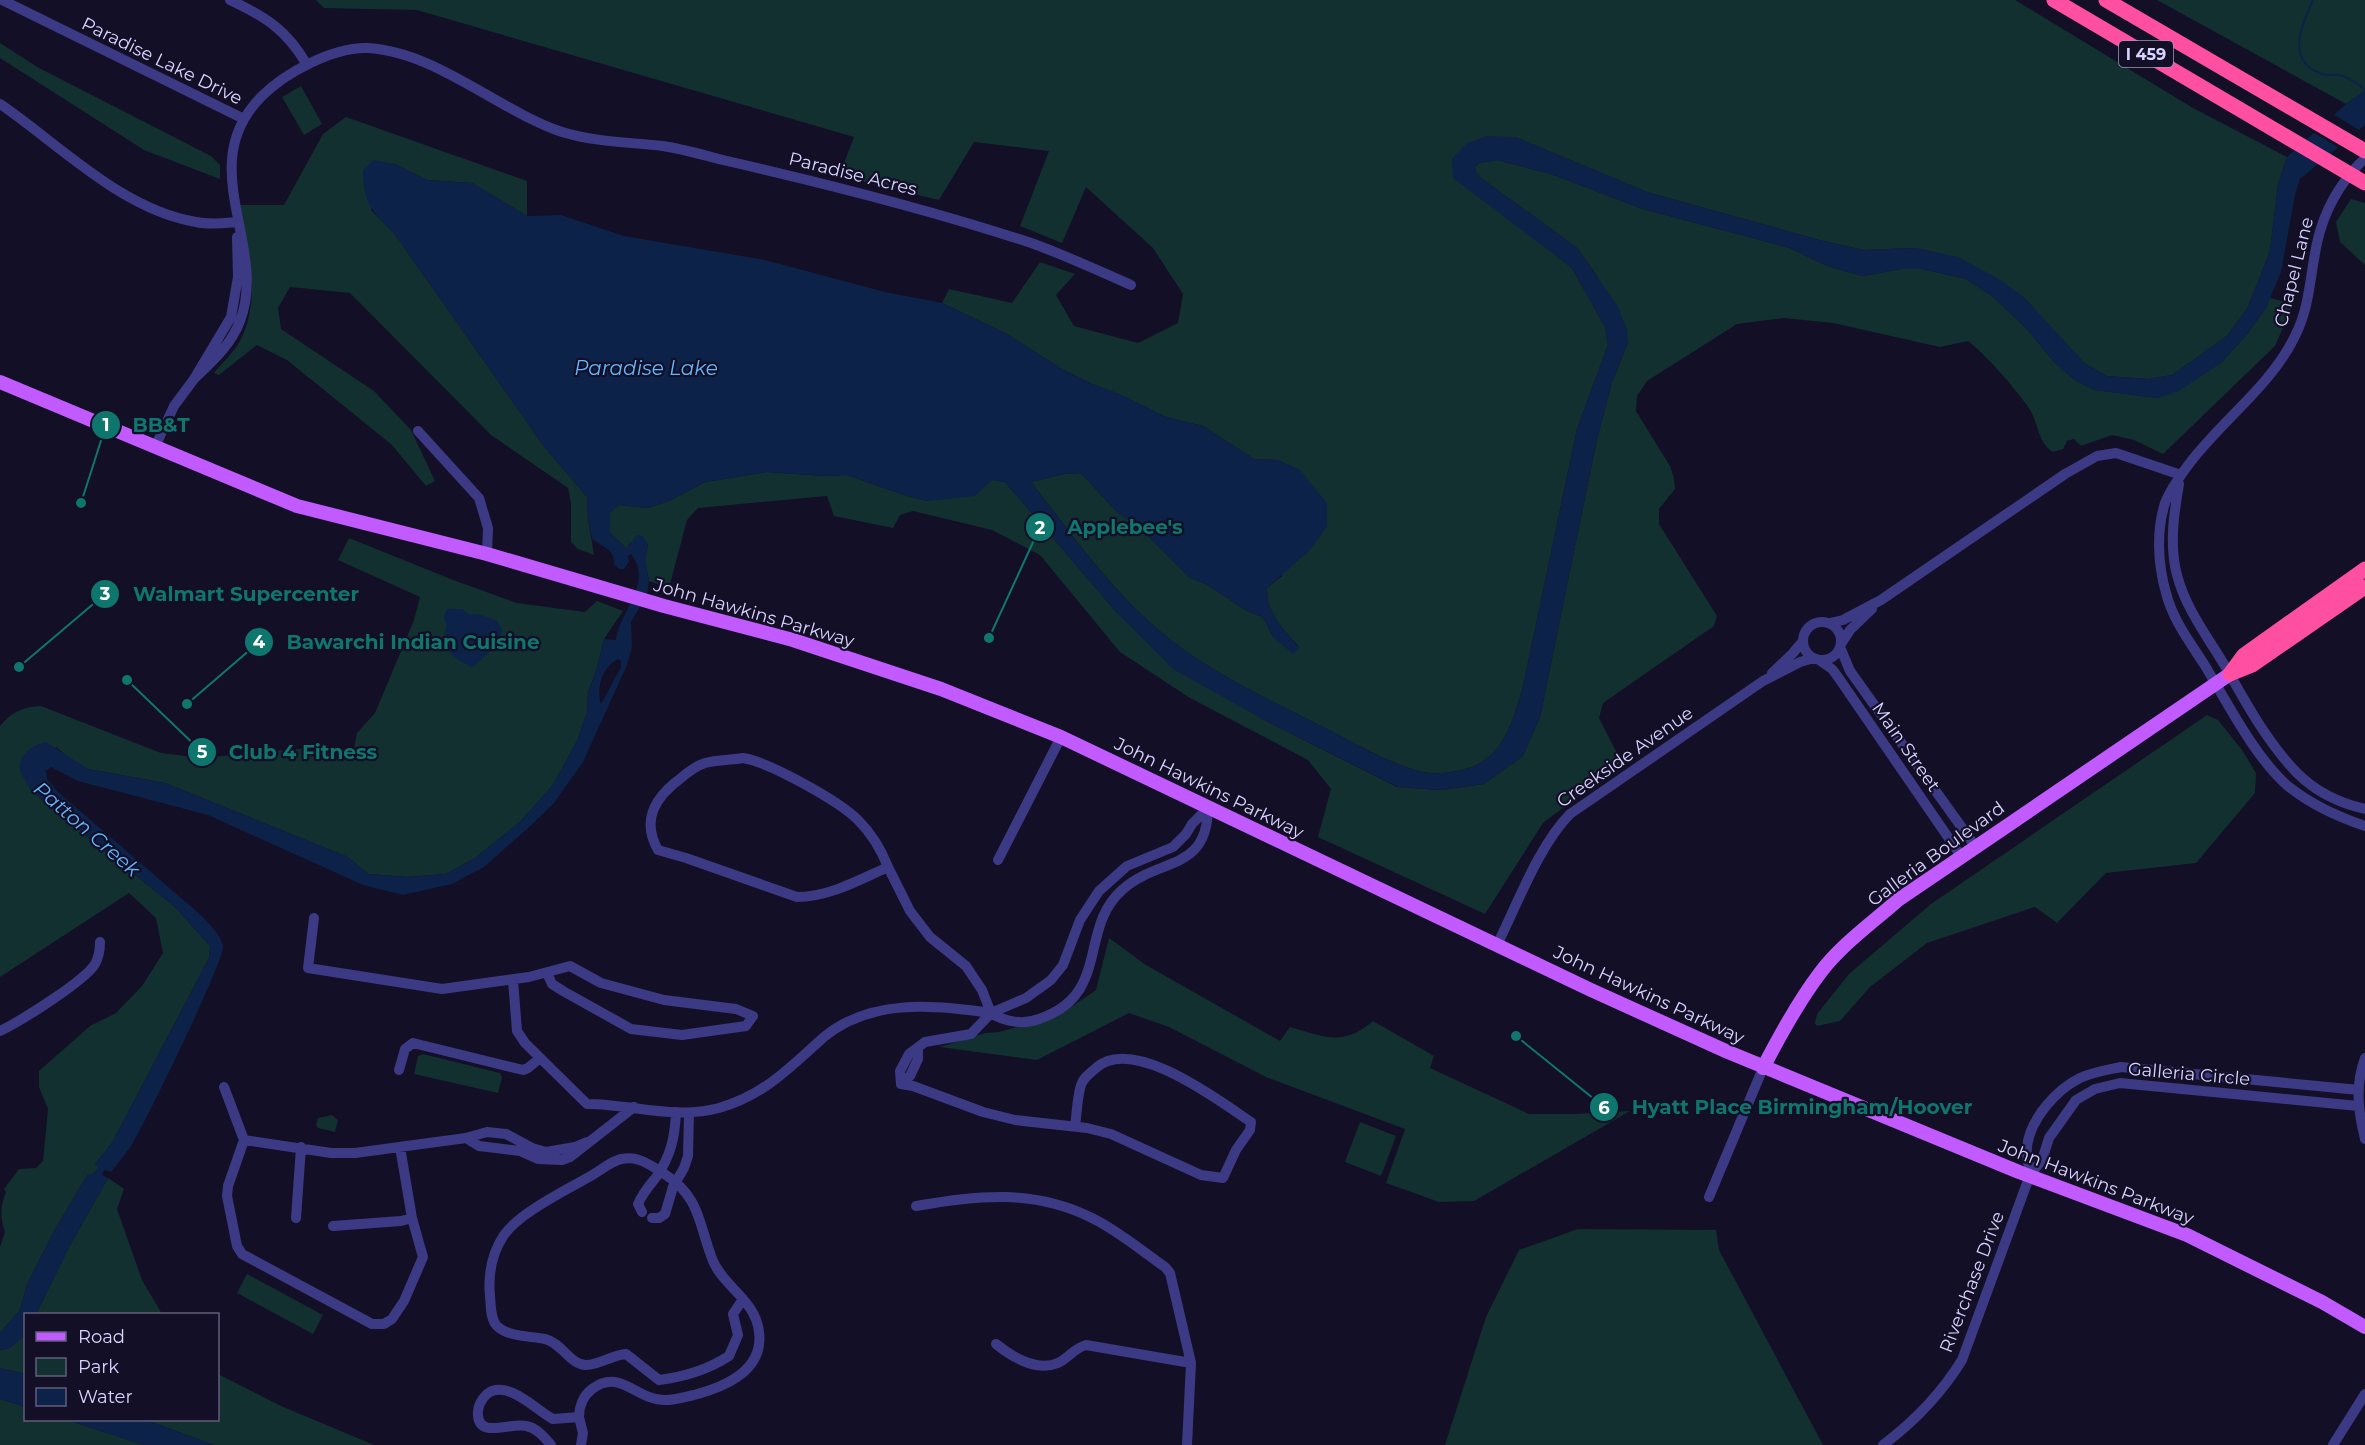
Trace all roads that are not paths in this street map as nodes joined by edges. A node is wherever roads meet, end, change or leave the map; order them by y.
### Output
1 (2, 0) edge
2 (230, 0) edge
3 (2054, 0) edge
4 (2106, 0) edge
5 (307, 65) junction
6 (0, 104) edge
7 (244, 119) junction
8 (2365, 152) edge
9 (2365, 158) edge
10 (2365, 183) edge
11 (238, 222) junction
12 (1131, 285) dead end
13 (0, 382) edge
14 (418, 431) dead end
15 (155, 447) junction
16 (2181, 475) junction
17 (487, 554) junction
18 (2365, 569) edge
19 (2365, 587) edge
20 (1881, 600) junction
21 (1830, 624) junction
22 (1803, 641) junction
23 (1840, 645) junction
24 (1817, 659) junction
25 (2229, 674) junction
26 (1763, 681) junction
27 (2215, 684) junction
28 (1061, 737) junction
29 (1208, 808) junction
30 (2365, 809) edge
31 (2365, 826) edge
32 (1975, 846) junction
33 (1961, 856) junction
34 (998, 860) dead end
35 (888, 867) junction
36 (314, 918) dead end
37 (100, 942) dead end
38 (1497, 945) junction
39 (547, 973) junction
40 (513, 980) junction
41 (991, 1013) junction
42 (0, 1032) edge
43 (540, 1058) junction
44 (2365, 1058) edge
45 (1763, 1068) junction
46 (399, 1070) dead end
47 (224, 1087) dead end
48 (2359, 1090) junction
49 (2358, 1106) junction
50 (634, 1107) junction
51 (676, 1112) junction
52 (689, 1113) junction
53 (1076, 1126) junction
54 (466, 1138) junction
55 (2365, 1138) edge
56 (244, 1140) junction
57 (587, 1142) junction
58 (400, 1147) junction
59 (301, 1148) junction
60 (660, 1172) junction
61 (2030, 1175) junction
62 (676, 1182) junction
63 (1709, 1197) dead end
64 (915, 1206) dead end
65 (642, 1212) dead end
66 (297, 1218) dead end
67 (412, 1218) junction
68 (652, 1218) dead end
69 (333, 1226) dead end
70 (743, 1299) junction
71 (2365, 1327) edge
72 (996, 1344) dead end
73 (1191, 1363) junction
74 (2365, 1394) edge
75 (579, 1417) junction
76 (551, 1445) edge
77 (581, 1445) edge
78 (1187, 1445) edge
79 (1883, 1445) edge
80 (2332, 1445) edge

1 - 7 street, Paradise Lake Drive
2 - 5 street
3 - 10 highway, I 459
4 - 8 highway, I 459
5 - 7 street, Paradise Acres
5 - 12 street, Paradise Acres
6 - 11 street
7 - 11 street, Paradise Acres
9 - 16 street, Chapel Lane
11 - 15 street, Paradise Acres
13 - 15 main road, John Hawkins Parkway
14 - 17 street
15 - 17 main road, John Hawkins Parkway
16 - 20 street, Creekside Avenue
16 - 25 street, Chapel Lane
16 - 27 street, Chapel Lane
17 - 28 main road, John Hawkins Parkway
18 - 25 highway
19 - 25 highway
20 - 21 street, Creekside Avenue
20 - 23 street, Creekside Avenue
21 - 22 street, Creekside Avenue
21 - 23 street
22 - 24 street
22 - 26 street, Creekside Avenue
23 - 24 street, Creekside Avenue
23 - 32 street, Main Street
24 - 26 street, Creekside Avenue
24 - 33 street, Main Street
25 - 27 main road, Galleria Boulevard
25 - 30 street, Chapel Lane
26 - 38 street, Creekside Avenue
27 - 31 street, Chapel Lane
27 - 32 main road, Galleria Boulevard
28 - 29 main road, John Hawkins Parkway
28 - 34 street
29 - 38 main road, John Hawkins Parkway
29 - 41 street
29 - 41 street
32 - 33 main road, Galleria Boulevard
33 - 45 main road, Galleria Boulevard
35 - 35 street
35 - 41 street
36 - 40 street
37 - 42 street
38 - 45 main road, John Hawkins Parkway
39 - 39 street
39 - 40 street
40 - 43 street
41 - 52 street
41 - 53 street
43 - 46 street
43 - 50 street
44 - 48 street
45 - 61 main road, John Hawkins Parkway
45 - 63 street, Galleria Boulevard
47 - 56 street
48 - 49 street
48 - 61 street, Galleria Circle
49 - 55 street
49 - 61 street, Galleria Circle
50 - 51 street
50 - 57 street
51 - 52 street
51 - 60 street
52 - 62 street
53 - 53 street
54 - 57 street
54 - 57 street
54 - 58 street
56 - 59 street
56 - 67 street
58 - 59 street
58 - 67 street
59 - 66 street
60 - 62 street
60 - 65 street
60 - 70 street
61 - 71 main road, John Hawkins Parkway
61 - 79 street, Riverchase Drive
62 - 68 street
62 - 70 street
64 - 73 street
67 - 69 street
70 - 75 street
72 - 73 street
73 - 78 street
74 - 80 street
75 - 76 street
75 - 77 street

